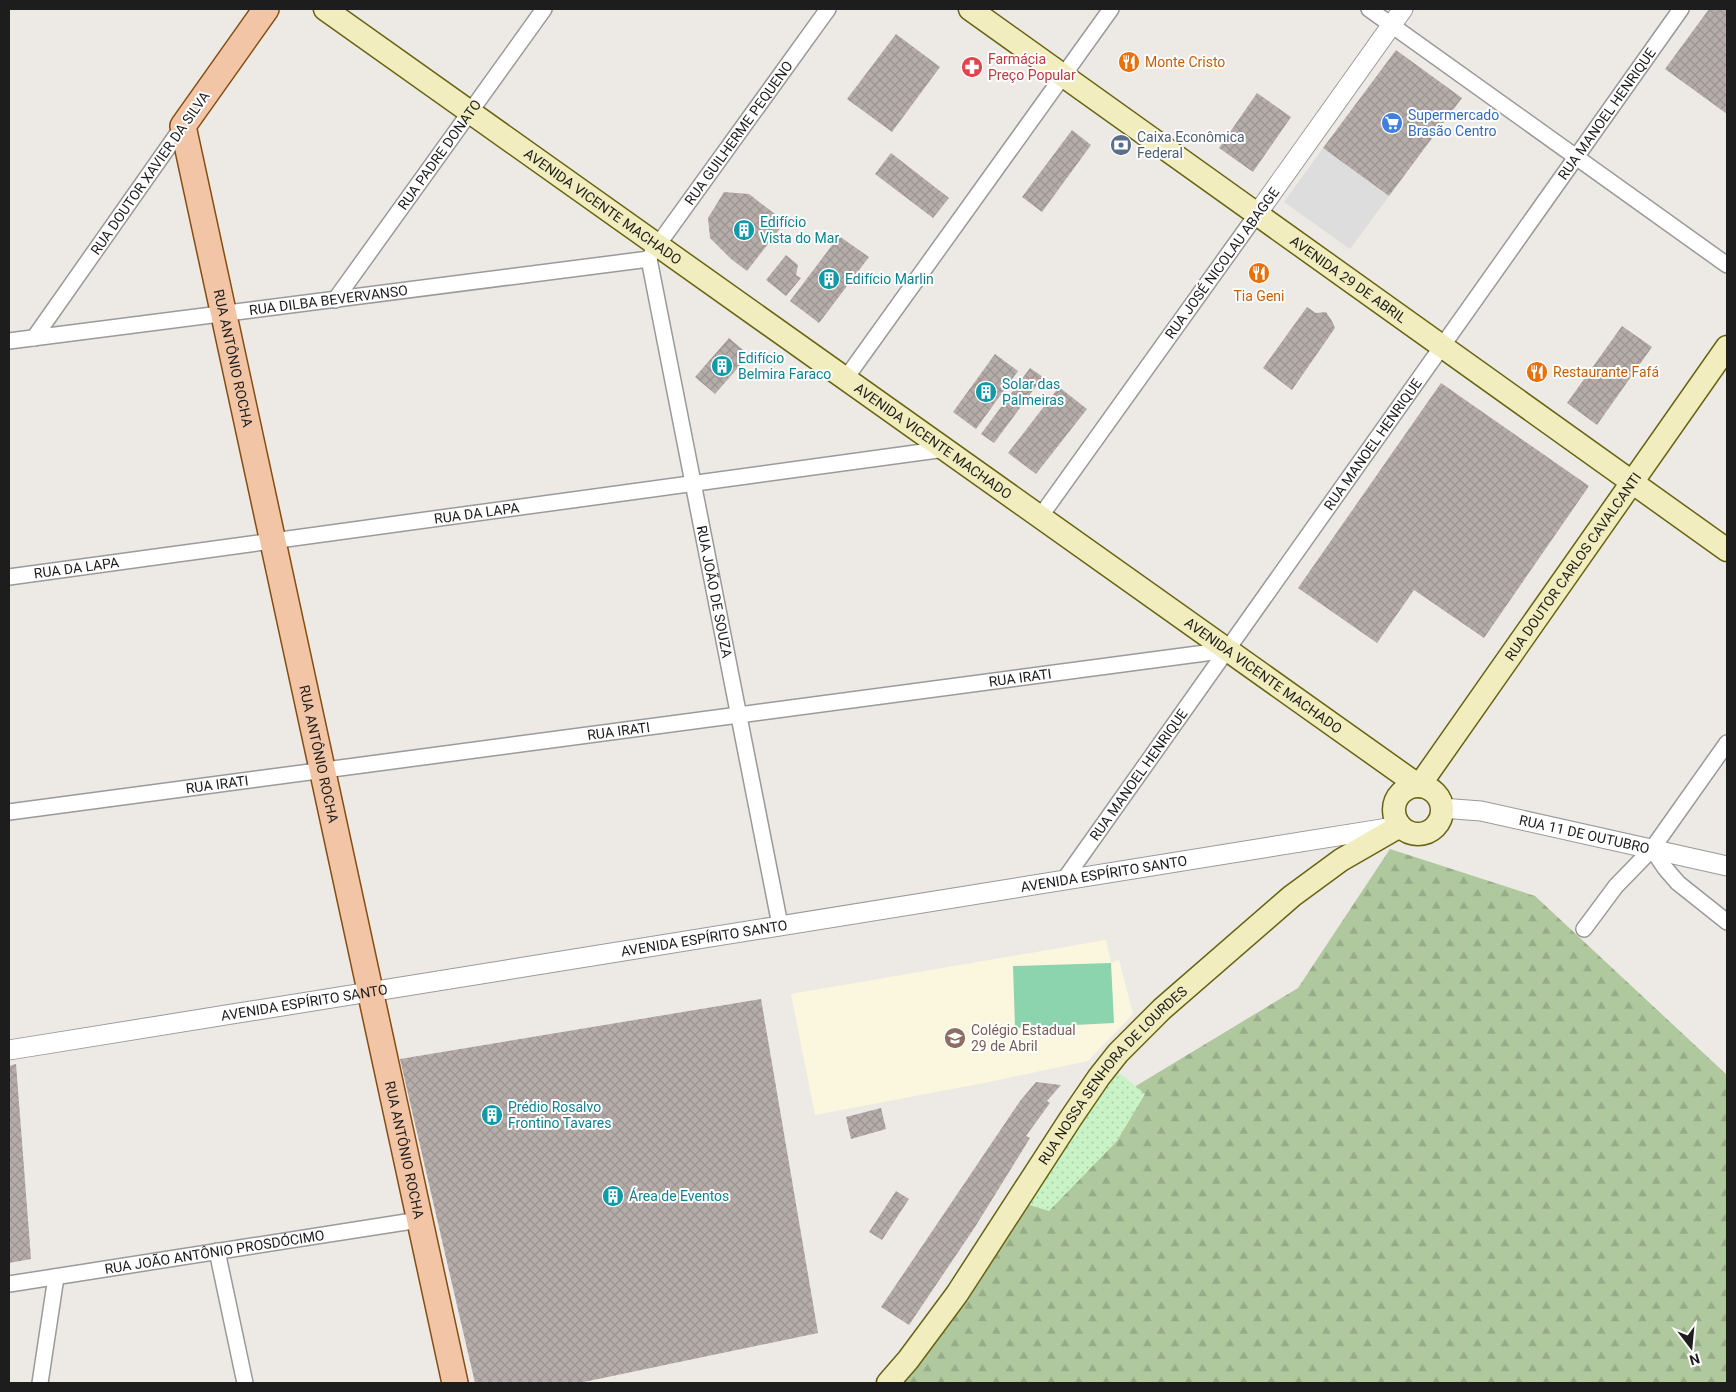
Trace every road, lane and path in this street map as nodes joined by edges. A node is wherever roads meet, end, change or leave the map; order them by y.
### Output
1 (266, 9) edge
2 (325, 9) edge
3 (544, 9) edge
4 (828, 9) edge
5 (970, 9) edge
6 (1111, 9) edge
7 (1369, 9) edge
8 (1404, 9) edge
9 (1682, 9) edge
10 (1392, 25) junction
11 (1063, 76) junction
12 (470, 112) junction
13 (183, 126) junction
14 (1576, 157) junction
15 (1257, 214) junction
16 (653, 252) junction
17 (1727, 265) edge
18 (336, 300) junction
19 (224, 314) junction
20 (34, 338) junction
21 (9, 341) edge
22 (1442, 347) junction
23 (1727, 347) edge
24 (846, 378) junction
25 (945, 449) junction
26 (1632, 482) junction
27 (693, 483) junction
28 (1040, 517) junction
29 (273, 541) junction
30 (1727, 550) edge
31 (9, 577) edge
32 (1228, 650) junction
33 (738, 715) junction
34 (1727, 743) edge
35 (322, 770) junction
36 (1419, 786) junction
37 (1442, 808) junction
38 (9, 812) edge
39 (1400, 826) junction
40 (1652, 849) junction
41 (1727, 866) edge
42 (1064, 880) junction
43 (1727, 922) edge
44 (780, 925) junction
45 (1584, 930) dead end
46 (370, 991) junction
47 (9, 1050) edge
48 (419, 1220) junction
49 (217, 1251) junction
50 (56, 1277) junction
51 (9, 1284) edge
52 (40, 1383) edge
53 (245, 1383) edge
54 (454, 1383) edge
55 (888, 1383) edge

1 - 13 main road, RUA DOUTOR XAVIER DA SILVA
2 - 12 main road, AVENIDA VICENTE MACHADO
3 - 12 street, RUA PADRE DONATO
4 - 16 street, RUA GUILHERME PEQUENO
5 - 11 main road, AVENIDA 29 DE ABRIL
6 - 11 street
7 - 10 street
8 - 10 street, RUA JOSÉ NICOLAU ABAGGE
9 - 14 street, RUA MANOEL HENRIQUE
10 - 14 street
10 - 15 street, RUA JOSÉ NICOLAU ABAGGE
11 - 15 main road, AVENIDA 29 DE ABRIL
11 - 24 street
12 - 16 main road, AVENIDA VICENTE MACHADO
12 - 18 street, RUA PADRE DONATO
13 - 19 main road, RUA ANTÔNIO ROCHA
13 - 20 street, RUA DOUTOR XAVIER DA SILVA
14 - 17 street
14 - 22 street, RUA MANOEL HENRIQUE
15 - 22 main road, AVENIDA 29 DE ABRIL
15 - 28 street, RUA JOSÉ NICOLAU ABAGGE
16 - 18 street, RUA DILBA BEVERVANSO
16 - 24 main road, AVENIDA VICENTE MACHADO
16 - 27 street, RUA JOÃO DE SOUZA
18 - 19 street, RUA DILBA BEVERVANSO
19 - 20 street, RUA DILBA BEVERVANSO
19 - 29 main road, RUA ANTÔNIO ROCHA
20 - 21 street, RUA DILBA BEVERVANSO
22 - 26 main road, AVENIDA 29 DE ABRIL
22 - 32 street, RUA MANOEL HENRIQUE
23 - 26 main road, RUA DOUTOR CARLOS CAVALCANTI
24 - 25 main road, AVENIDA VICENTE MACHADO
25 - 27 street, RUA DA LAPA
25 - 28 main road, AVENIDA VICENTE MACHADO
26 - 30 main road, AVENIDA 29 DE ABRIL
26 - 36 main road, RUA DOUTOR CARLOS CAVALCANTI
27 - 29 street, RUA DA LAPA
27 - 33 street, RUA JOÃO DE SOUZA
28 - 32 main road, AVENIDA VICENTE MACHADO
29 - 31 street, RUA DA LAPA
29 - 35 main road, RUA ANTÔNIO ROCHA
32 - 33 street, RUA IRATI
32 - 36 main road, AVENIDA VICENTE MACHADO
32 - 42 street, RUA MANOEL HENRIQUE
33 - 35 street, RUA IRATI
33 - 44 street, RUA JOÃO DE SOUZA
34 - 40 street
35 - 38 street, RUA IRATI
35 - 46 main road, RUA ANTÔNIO ROCHA
36 - 37 main road
36 - 39 main road
37 - 39 main road
37 - 40 street, RUA 11 DE OUTUBRO
39 - 42 street, AVENIDA ESPÍRITO SANTO
39 - 55 main road, RUA NOSSA SENHORA DE LOURDES
40 - 41 street, RUA 11 DE OUTUBRO
40 - 43 street
40 - 45 street
42 - 44 street, AVENIDA ESPÍRITO SANTO
44 - 46 street, AVENIDA ESPÍRITO SANTO
46 - 47 street, AVENIDA ESPÍRITO SANTO
46 - 48 main road, RUA ANTÔNIO ROCHA
48 - 49 street, RUA JOÃO ANTÔNIO PROSDÓCIMO
48 - 54 main road, RUA ANTÔNIO ROCHA
49 - 50 street, RUA JOÃO ANTÔNIO PROSDÓCIMO
49 - 53 street
50 - 51 street, RUA JOÃO ANTÔNIO PROSDÓCIMO
50 - 52 street

